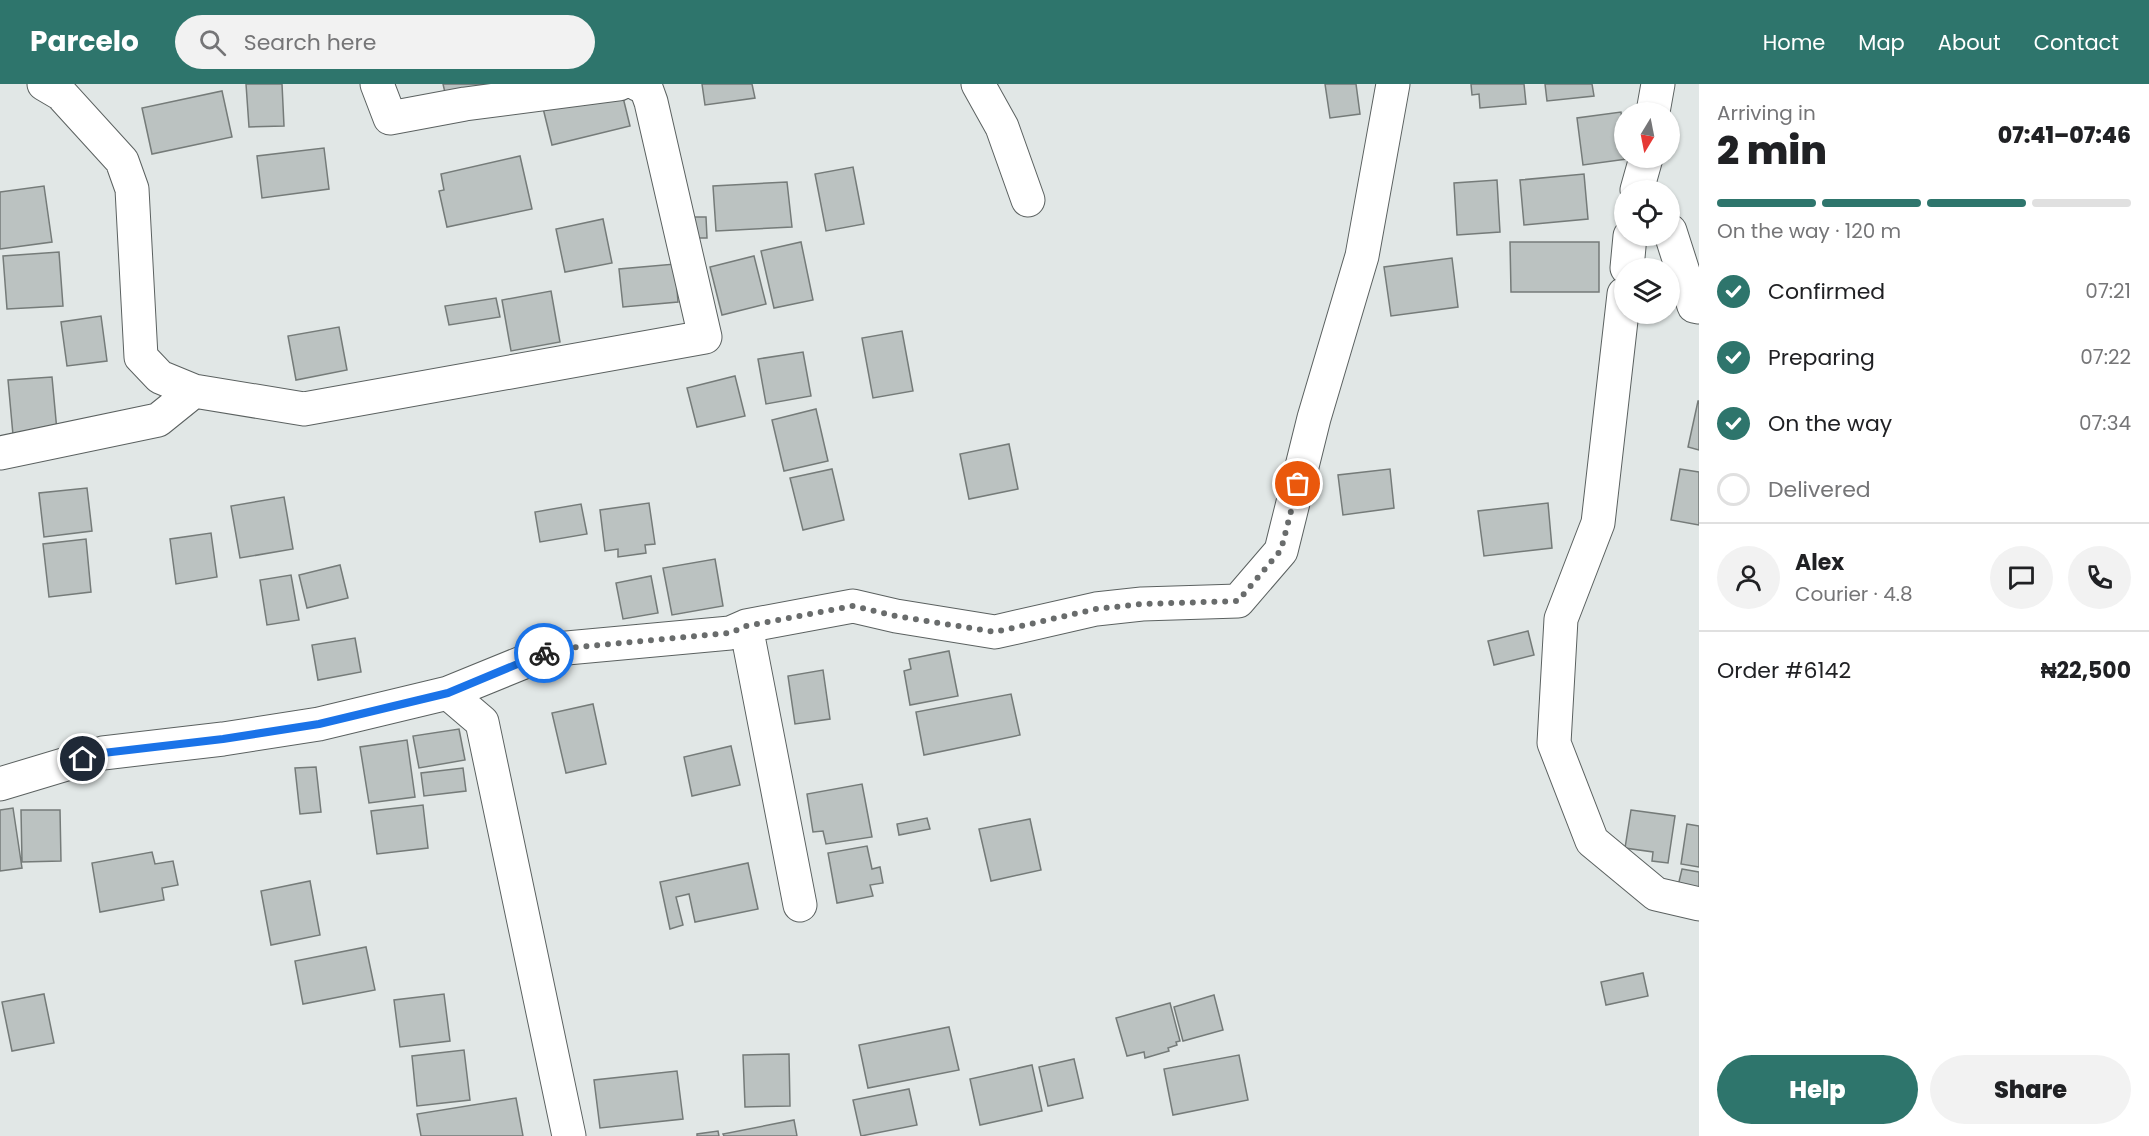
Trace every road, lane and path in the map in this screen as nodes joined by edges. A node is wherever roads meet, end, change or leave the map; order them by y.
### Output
1 (44, 84) edge
2 (377, 84) edge
3 (978, 84) edge
4 (1393, 84) edge
5 (1658, 84) edge
6 (637, 85) edge
7 (1655, 102) edge
8 (1028, 200) dead end
9 (1675, 246) edge
10 (1699, 307) edge
11 (1621, 324) edge
12 (194, 390) junction
13 (0, 453) edge
14 (746, 626) junction
15 (448, 693) junction
16 (0, 784) edge
17 (1699, 904) edge
18 (800, 905) dead end
19 (568, 1136) edge

1 - 12 street
2 - 6 street
3 - 8 street
4 - 14 street
5 - 7 street
6 - 12 street
9 - 10 street
11 - 17 street
12 - 13 street
14 - 15 street
14 - 18 street
15 - 16 street
15 - 19 street

